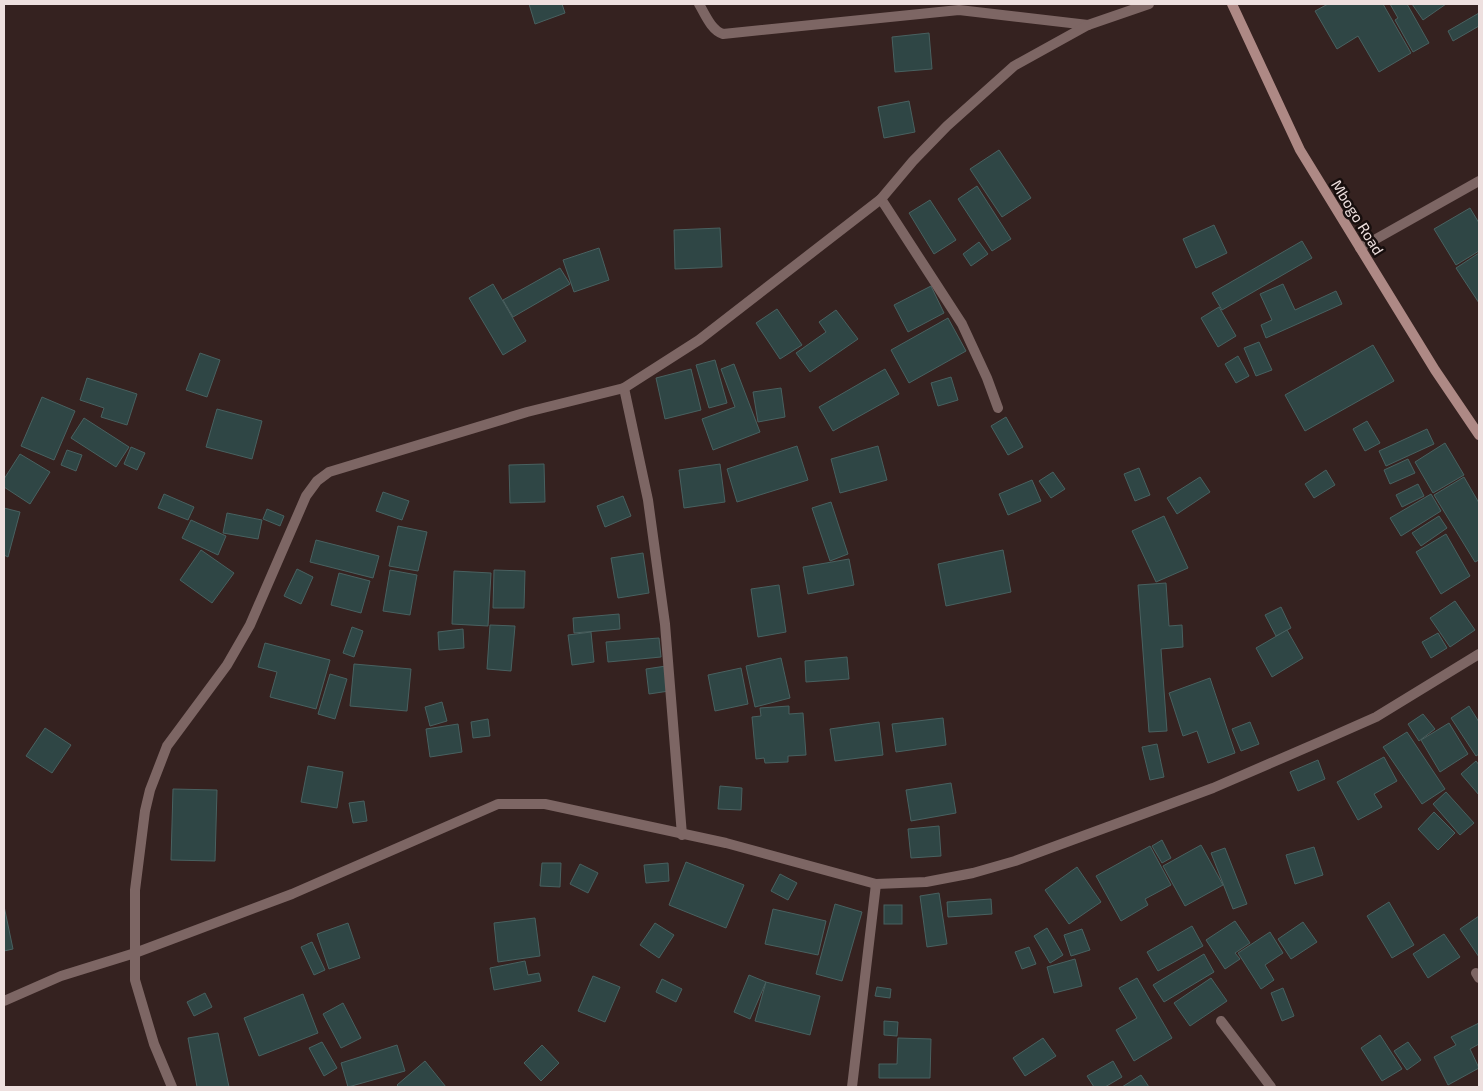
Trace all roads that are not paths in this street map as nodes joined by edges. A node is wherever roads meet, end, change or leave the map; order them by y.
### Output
1 (700, 4) edge
2 (1149, 4) edge
3 (1232, 4) edge
4 (1088, 25) junction
5 (1479, 181) edge
6 (881, 199) junction
7 (1360, 248) junction
8 (624, 388) junction
9 (998, 408) dead end
10 (1479, 434) edge
11 (1479, 654) edge
12 (682, 835) junction
13 (876, 884) junction
14 (135, 953) junction
15 (4, 1001) edge
16 (1221, 1021) dead end
17 (172, 1087) edge
18 (852, 1087) edge
19 (1271, 1087) edge

1 - 4 street
2 - 4 street
3 - 7 main road, Mbogo Road
4 - 6 street
5 - 7 street
6 - 8 street
6 - 9 street
7 - 10 main road, Mbogo Road
8 - 12 street
8 - 14 street
11 - 13 street
12 - 13 street
12 - 14 street
13 - 18 street
14 - 15 street
14 - 17 street
16 - 19 street

